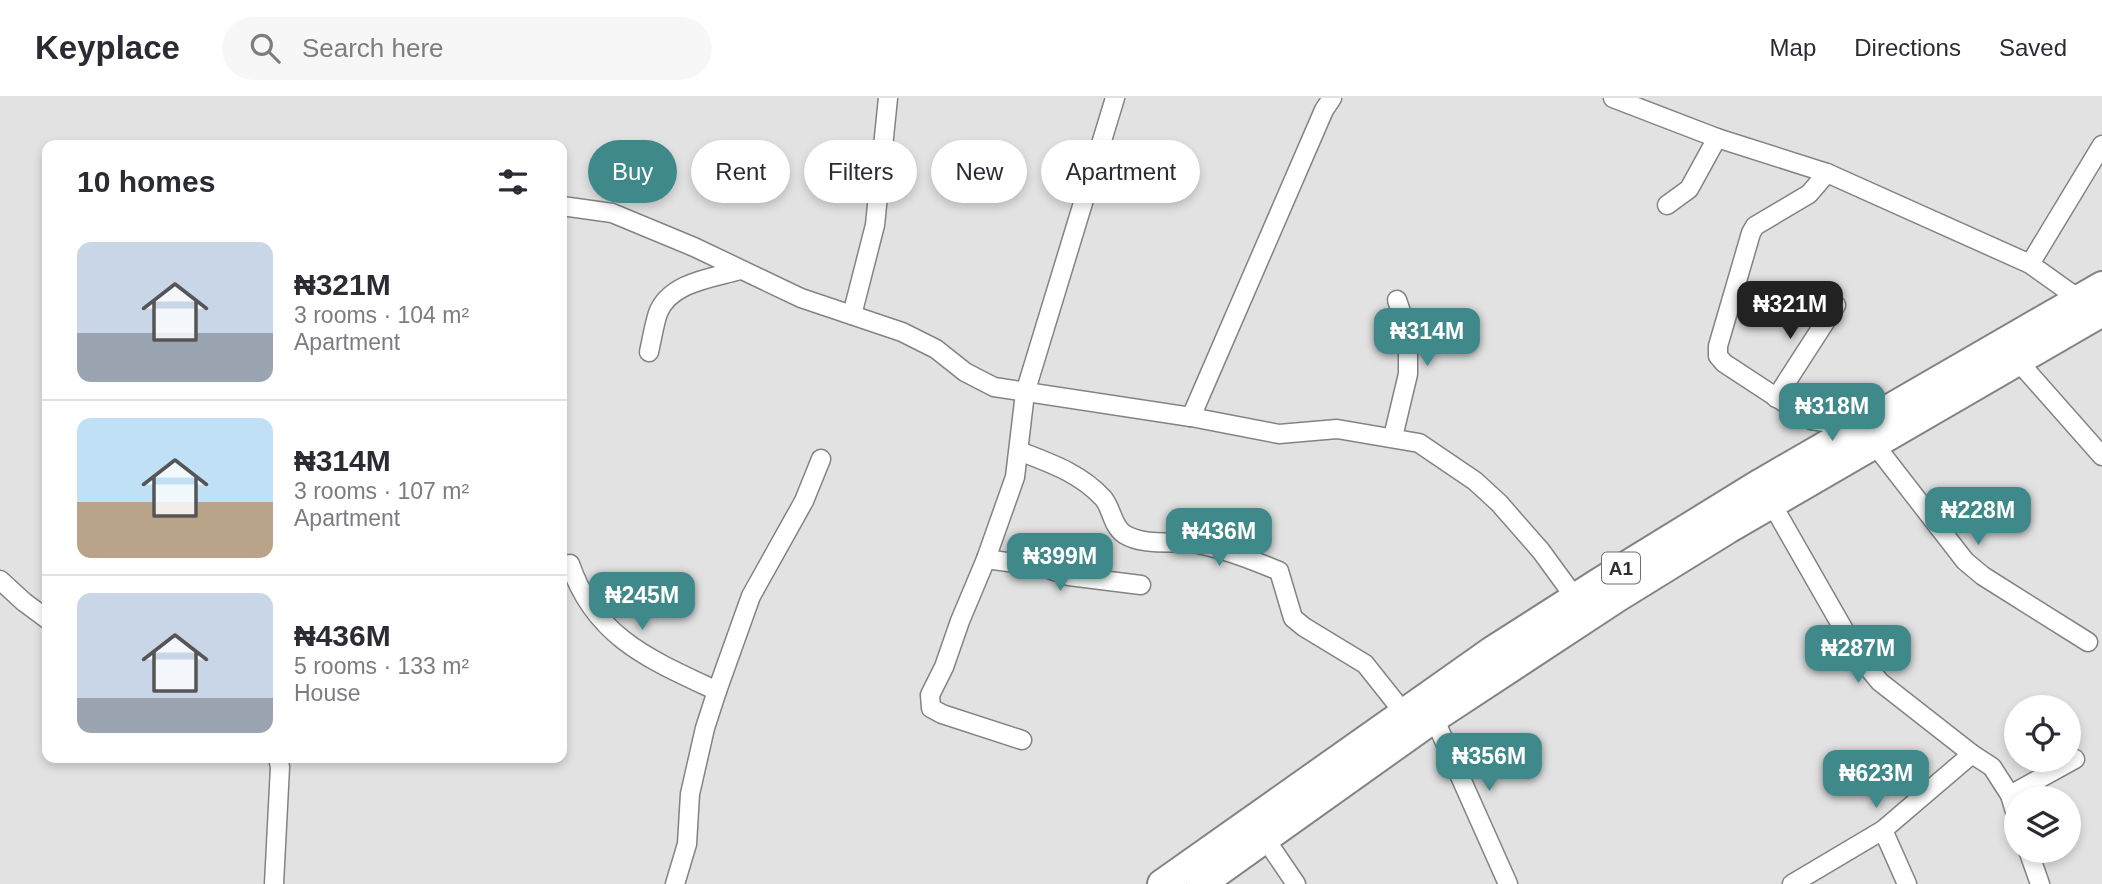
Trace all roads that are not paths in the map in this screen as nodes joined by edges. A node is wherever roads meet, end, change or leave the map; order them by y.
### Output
1 (888, 98) edge
2 (1115, 98) edge
3 (1332, 98) edge
4 (1613, 98) edge
5 (1644, 105) edge
6 (1717, 138) junction
7 (2102, 145) edge
8 (1827, 173) junction
9 (1667, 205) dead end
10 (567, 206) edge
11 (2030, 264) junction
12 (740, 270) junction
13 (2094, 299) edge
14 (1397, 300) dead end
15 (1836, 305) dead end
16 (852, 315) junction
17 (649, 352) dead end
18 (2017, 360) junction
19 (1025, 393) junction
20 (1776, 397) junction
21 (1191, 417) junction
22 (1811, 420) junction
23 (1867, 436) junction
24 (1394, 437) junction
25 (1821, 449) junction
26 (1019, 451) junction
27 (2102, 456) edge
28 (821, 459) dead end
29 (1772, 504) junction
30 (986, 559) junction
31 (569, 564) dead end
32 (0, 580) edge
33 (1141, 585) dead end
34 (1576, 599) junction
35 (42, 615) edge
36 (2088, 642) dead end
37 (717, 691) junction
38 (1404, 713) junction
39 (1434, 718) junction
40 (1022, 740) dead end
41 (1972, 754) junction
42 (279, 763) edge
43 (2052, 772) edge
44 (2004, 786) edge
45 (2026, 786) edge
46 (1259, 829) junction
47 (1882, 830) junction
48 (2033, 863) edge
49 (274, 884) edge
50 (675, 884) edge
51 (1162, 884) edge
52 (1202, 884) edge
53 (1296, 884) edge
54 (1508, 884) edge
55 (1792, 884) edge
56 (1907, 884) edge
57 (2040, 884) edge

1 - 16 street
2 - 19 street
3 - 21 street
4 - 5 street
5 - 6 street
6 - 8 street
6 - 9 street
7 - 11 street
8 - 11 street
8 - 20 street
10 - 12 street
11 - 13 street
12 - 16 street
12 - 17 street
13 - 18 highway, A1
13 - 23 highway, A1
14 - 24 street
15 - 20 street
16 - 19 street
18 - 23 highway, A1
18 - 27 street
19 - 21 street
19 - 26 street
20 - 22 street
21 - 24 street
22 - 23 street
22 - 25 street
23 - 25 highway, A1
23 - 29 highway, A1
23 - 36 street
24 - 34 street
25 - 34 highway, A1
26 - 30 street
26 - 38 street
28 - 37 street
29 - 39 highway, A1
29 - 41 street
30 - 33 street
30 - 40 street
31 - 37 street
32 - 35 street
34 - 38 highway, A1
37 - 50 street
38 - 46 highway, A1
39 - 46 highway, A1
39 - 54 street
41 - 44 street
41 - 47 street
42 - 49 street
43 - 45 street
46 - 51 highway, A1
46 - 52 highway, A1
46 - 53 street
47 - 55 street
47 - 56 street
48 - 57 street

